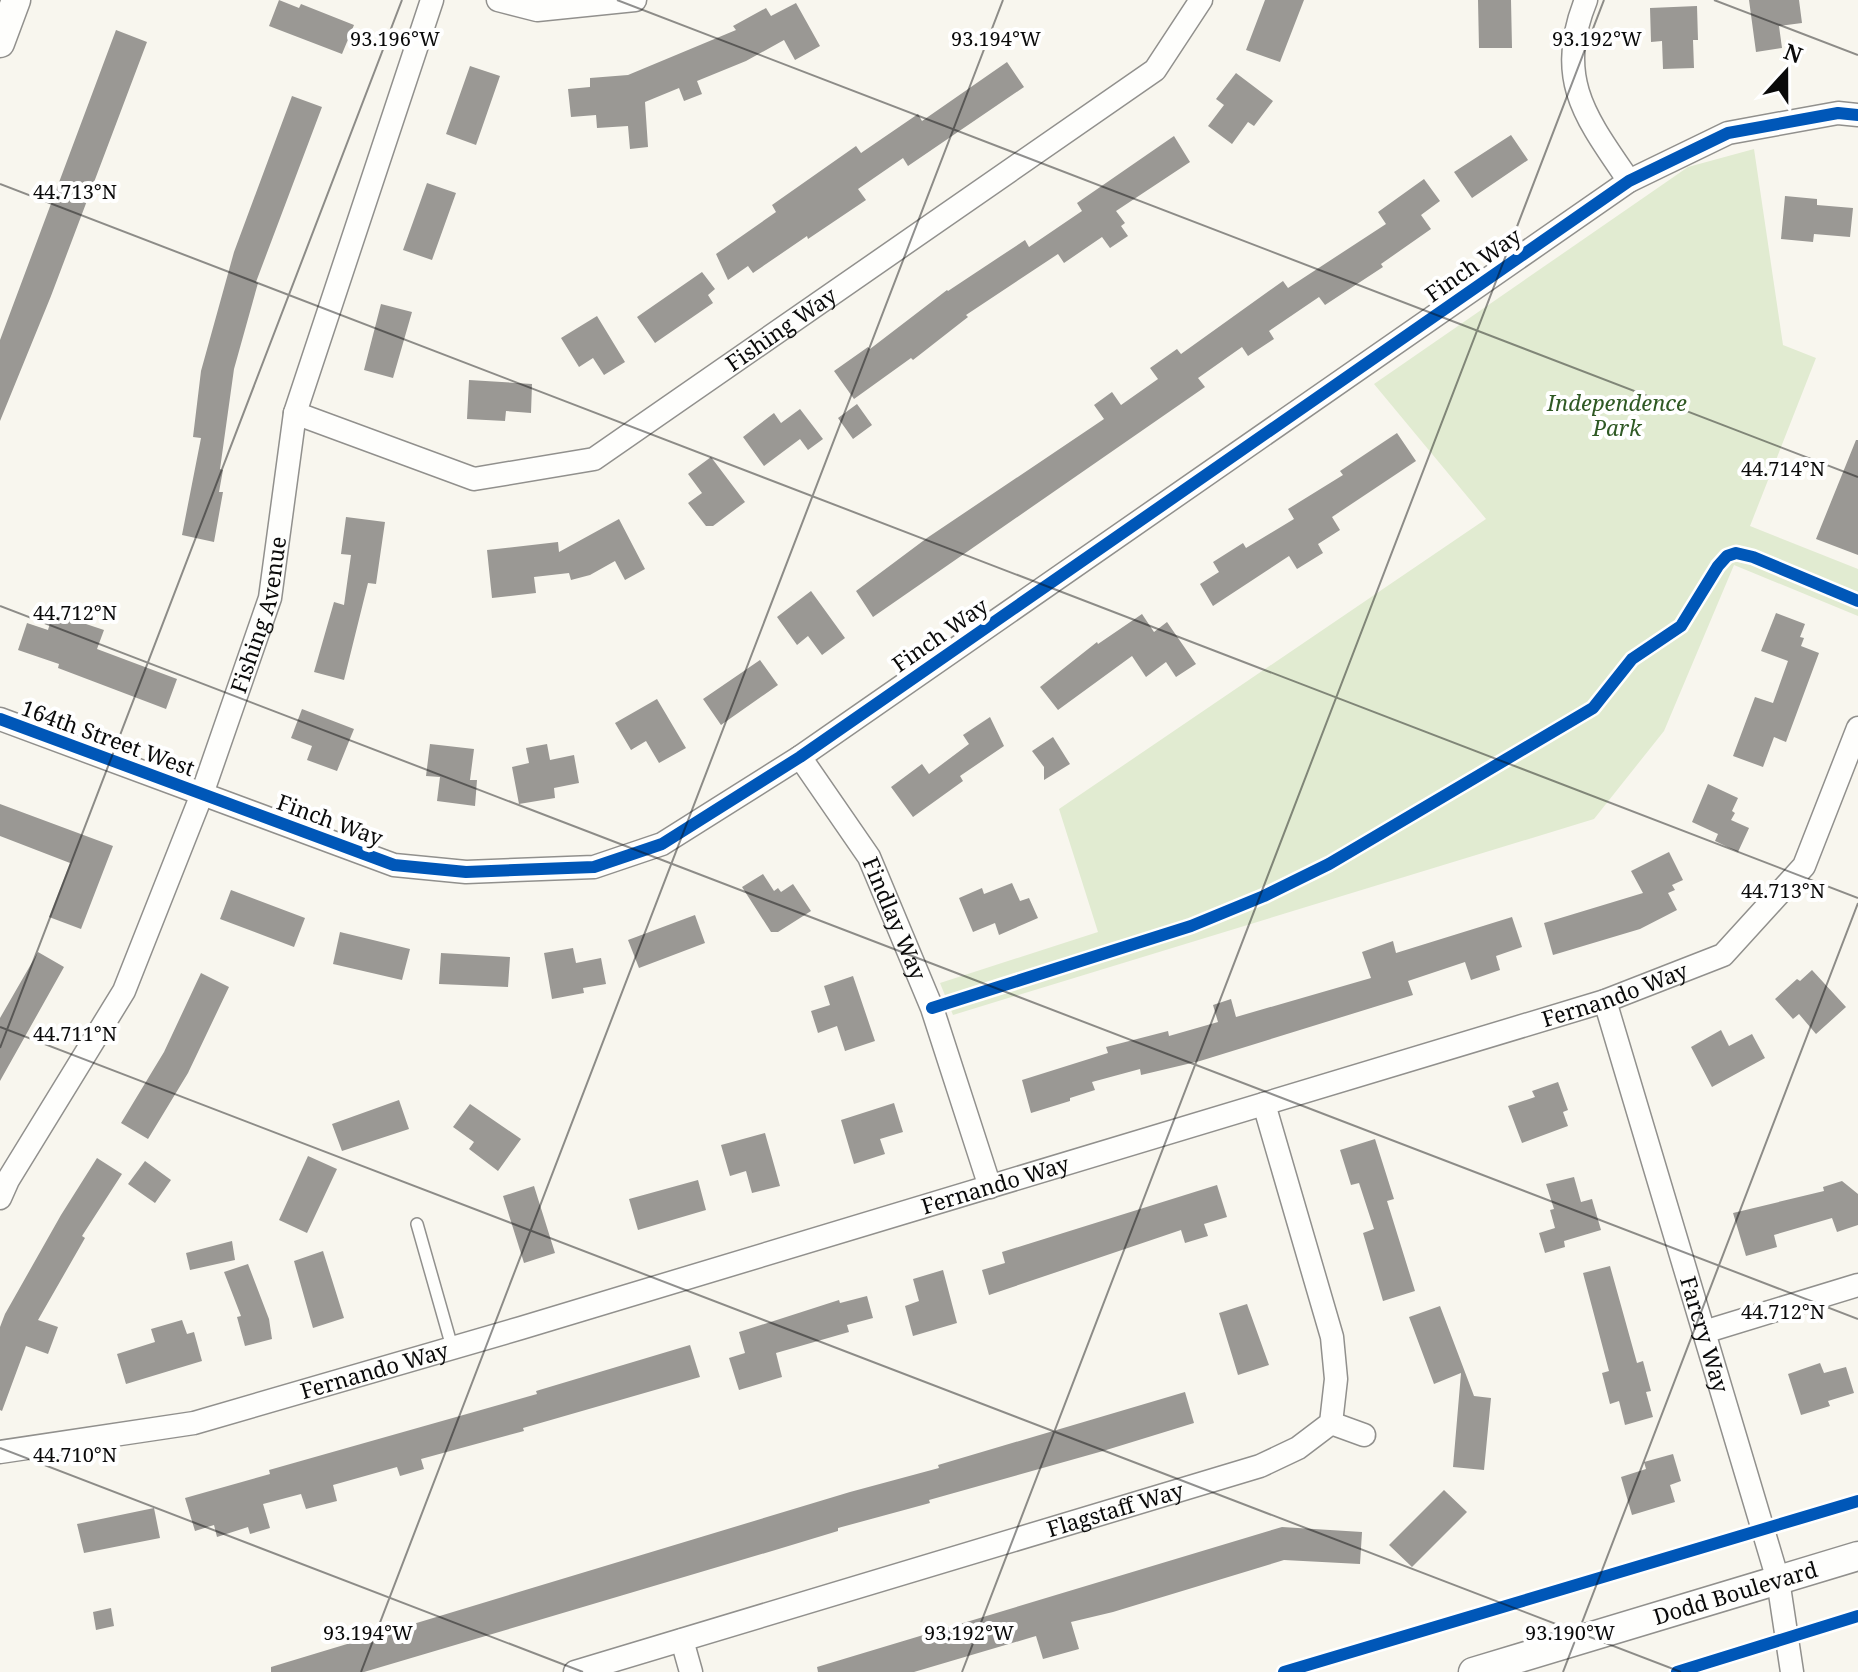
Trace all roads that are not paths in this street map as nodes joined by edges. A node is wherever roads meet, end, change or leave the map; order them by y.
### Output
1 (16, 0) edge
2 (432, 0) edge
3 (498, 0) edge
4 (635, 0) edge
5 (1201, 0) edge
6 (1586, 0) edge
7 (1, 39) edge
8 (1858, 115) edge
9 (1629, 181) junction
10 (295, 413) junction
11 (0, 719) edge
12 (1858, 728) edge
13 (800, 757) junction
14 (202, 794) junction
15 (1605, 1001) junction
16 (1264, 1104) junction
17 (990, 1187) junction
18 (0, 1198) edge
19 (417, 1224) dead end
20 (1858, 1285) edge
21 (1704, 1332) junction
22 (452, 1347) junction
23 (1331, 1423) junction
24 (1364, 1435) dead end
25 (0, 1452) edge
26 (1858, 1556) edge
27 (1778, 1580) junction
28 (682, 1640) junction
29 (575, 1672) edge
30 (691, 1672) edge
31 (1473, 1672) edge
32 (1792, 1672) edge

1 - 7 street
2 - 10 street, Fishing Avenue
3 - 4 street
5 - 10 street, Fishing Way
6 - 9 street
8 - 9 street, Finch Way
9 - 13 street, Finch Way
10 - 14 street, Fishing Avenue
11 - 14 street, 164th Street West
12 - 15 street, Fernando Way
13 - 14 street, Finch Way
13 - 17 street, Findlay Way
14 - 18 street, Fishing Avenue
15 - 16 street, Fernando Way
15 - 21 street, Farcry Way
16 - 17 street, Fernando Way
16 - 23 street
17 - 22 street, Fernando Way
19 - 22 lane
20 - 21 street
21 - 27 street, Farcry Way
22 - 25 street, Fernando Way
23 - 24 street
23 - 28 street, Flagstaff Way
26 - 27 street, Dodd Boulevard
27 - 31 street, Dodd Boulevard
27 - 32 street, Farcry Way
28 - 29 street, Flagstaff Way
28 - 30 street

